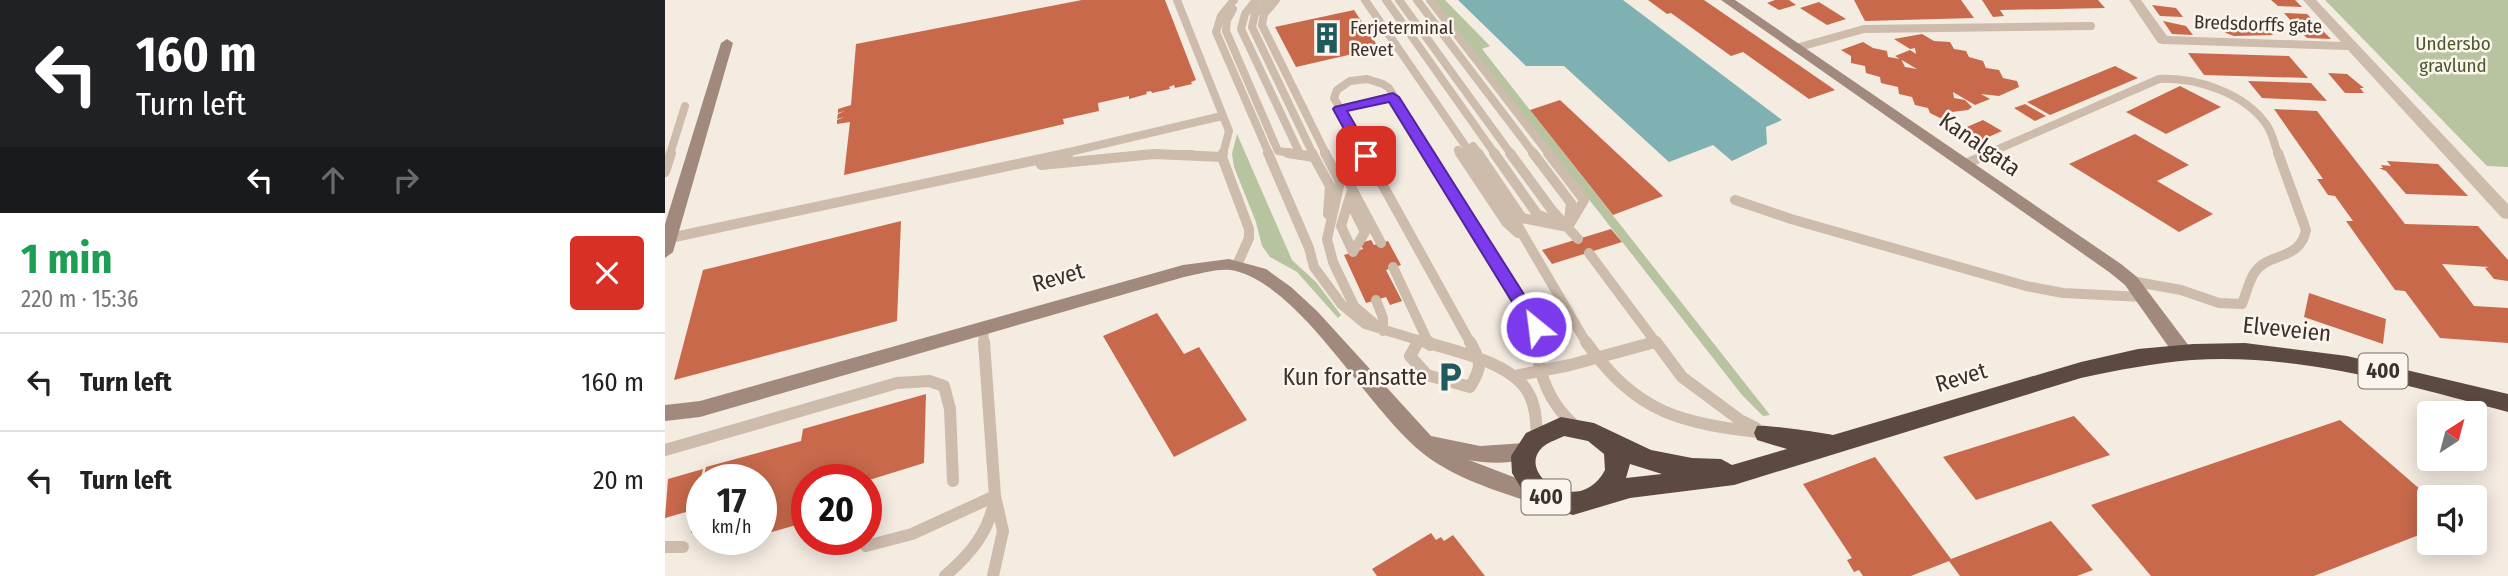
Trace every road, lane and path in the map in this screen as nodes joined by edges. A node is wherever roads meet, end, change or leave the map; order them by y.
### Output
1 (1177, 0) edge
2 (1234, 0) edge
3 (1258, 0) edge
4 (1282, 0) edge
5 (1358, 0) edge
6 (1365, 0) edge
7 (1405, 0) edge
8 (1411, 0) edge
9 (1417, 0) edge
10 (1423, 0) edge
11 (1430, 0) edge
12 (1727, 0) edge
13 (2135, 0) edge
14 (2309, 0) edge
15 (1385, 2) edge
16 (2091, 26) dead end
17 (1404, 35) junction
18 (727, 43) dead end
19 (2351, 47) junction
20 (1796, 48) junction
21 (1393, 97) junction
22 (685, 106) dead end
23 (1340, 109) junction
24 (1223, 116) junction
25 (1300, 155) junction
26 (1223, 158) junction
27 (1965, 164) junction
28 (1323, 168) junction
29 (665, 172) edge
30 (924, 184) junction
31 (1735, 200) dead end
32 (1348, 204) junction
33 (2508, 214) edge
34 (1522, 218) junction
35 (1568, 227) junction
36 (1327, 231) junction
37 (1525, 239) junction
38 (1578, 239) dead end
39 (1381, 243) dead end
40 (667, 245) edge
41 (1589, 253) dead end
42 (1237, 265) junction
43 (1393, 267) dead end
44 (2131, 281) junction
45 (2143, 297) junction
46 (1376, 300) dead end
47 (983, 327) junction
48 (1383, 331) junction
49 (1655, 342) junction
50 (1424, 344) junction
51 (2182, 351) junction
52 (1598, 358) junction
53 (1480, 359) junction
54 (1539, 371) junction
55 (1515, 376) junction
56 (2508, 403) edge
57 (665, 413) edge
58 (1575, 426) junction
59 (1408, 427) junction
60 (1766, 433) junction
61 (1531, 444) junction
62 (1611, 444) junction
63 (1838, 444) junction
64 (665, 450) edge
65 (1758, 466) junction
66 (953, 481) dead end
67 (995, 496) junction
68 (1596, 497) junction
69 (1549, 499) junction
70 (882, 542) edge
71 (665, 547) edge
72 (683, 547) dead end
73 (945, 576) edge
74 (992, 576) edge

1 - 24 lane
2 - 48 lane
3 - 25 lane
3 - 25 lane
3 - 25 lane
3 - 28 lane
3 - 36 lane
4 - 32 lane
5 - 37 lane
6 - 37 lane
7 - 35 lane
8 - 35 lane
9 - 35 lane
10 - 35 lane
11 - 35 lane
12 - 20 street, Kanalgata
13 - 19 street, Bredsdorffs gate
14 - 19 street
15 - 17 lane
15 - 35 lane
16 - 20 lane
17 - 34 lane
17 - 35 lane
18 - 40 street
19 - 33 street
20 - 27 street, Kanalgata
21 - 23 lane
21 - 23 lane
21 - 54 lane
22 - 29 lane
23 - 53 lane
24 - 26 lane
24 - 30 lane
25 - 28 lane
26 - 30 lane
26 - 42 lane
27 - 44 street, Kanalgata
27 - 44 lane
28 - 36 lane
30 - 40 lane
31 - 45 lane
32 - 32 lane
32 - 39 lane
34 - 35 lane
34 - 37 lane
35 - 38 lane
36 - 48 lane
37 - 52 lane
41 - 49 lane
42 - 47 street, Revet
42 - 59 street, Revet
43 - 50 lane
44 - 45 street, Kanalgata
45 - 51 street, Kanalgata
46 - 48 lane
47 - 57 street, Revet
47 - 67 lane
48 - 50 lane
49 - 52 lane
49 - 60 lane
50 - 53 lane
50 - 53 lane
51 - 56 highway, Elveveien / 400
51 - 63 highway, Revet / 400
52 - 54 lane
52 - 60 lane
53 - 55 lane
54 - 55 lane
54 - 58 lane
55 - 61 lane
58 - 61 highway
58 - 62 highway, 400
59 - 61 street, Revet
59 - 69 street, Revet
60 - 63 highway, 400
61 - 69 highway, 400
62 - 65 highway, Revet / 400
62 - 68 highway, 400
63 - 65 highway, Revet / 400
64 - 66 lane
65 - 68 highway, Revet / 400
67 - 70 lane
67 - 73 lane
67 - 74 lane
68 - 69 highway, 400
71 - 72 lane

